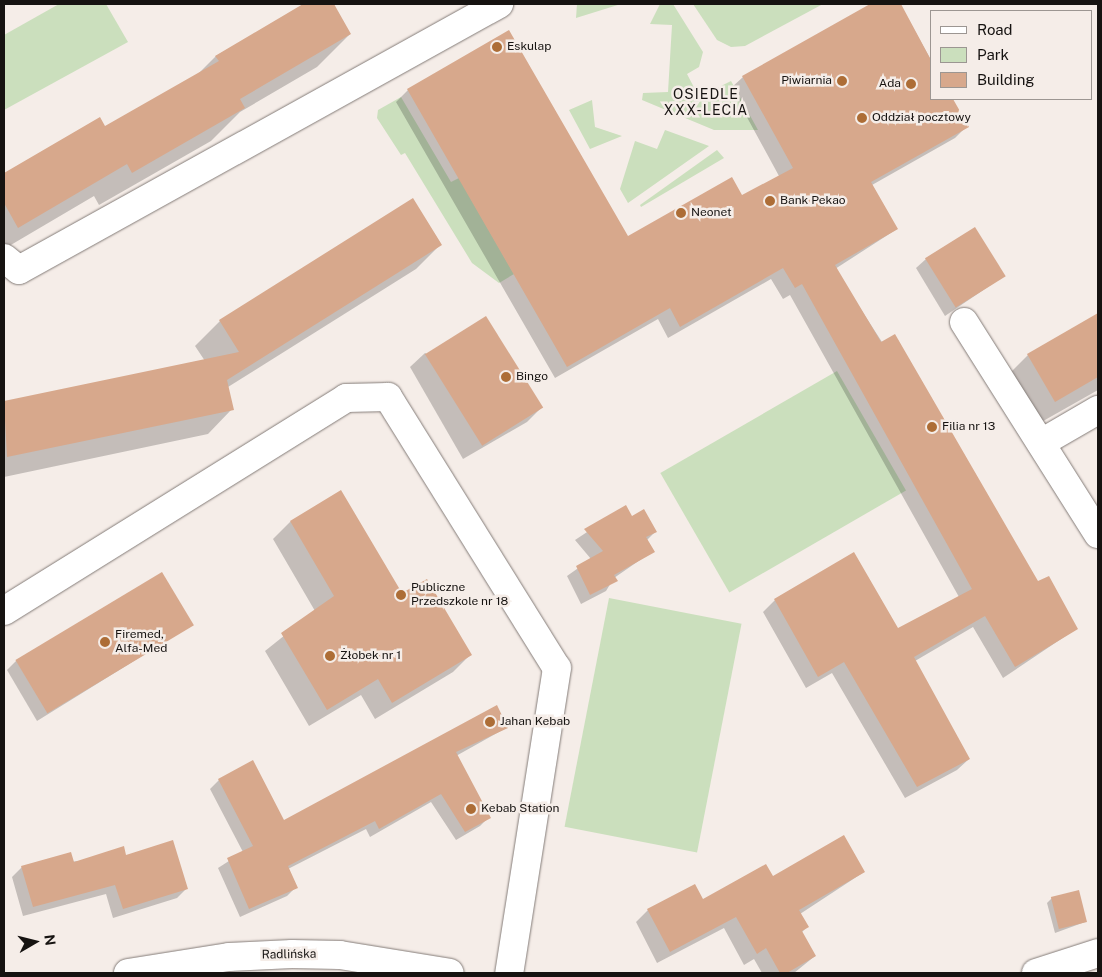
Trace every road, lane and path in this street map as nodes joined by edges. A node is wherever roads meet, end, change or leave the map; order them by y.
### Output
1 (499, 4) edge
2 (4, 258) edge
3 (964, 322) dead end
4 (1098, 410) edge
5 (1041, 443) junction
6 (1098, 534) edge
7 (4, 611) edge
8 (1098, 953) edge
9 (128, 973) edge
10 (450, 973) edge
11 (509, 973) edge
12 (1036, 973) edge

1 - 2 street
3 - 5 street
4 - 5 street
5 - 6 street
7 - 11 street
8 - 12 street
9 - 10 street, Radlińska

